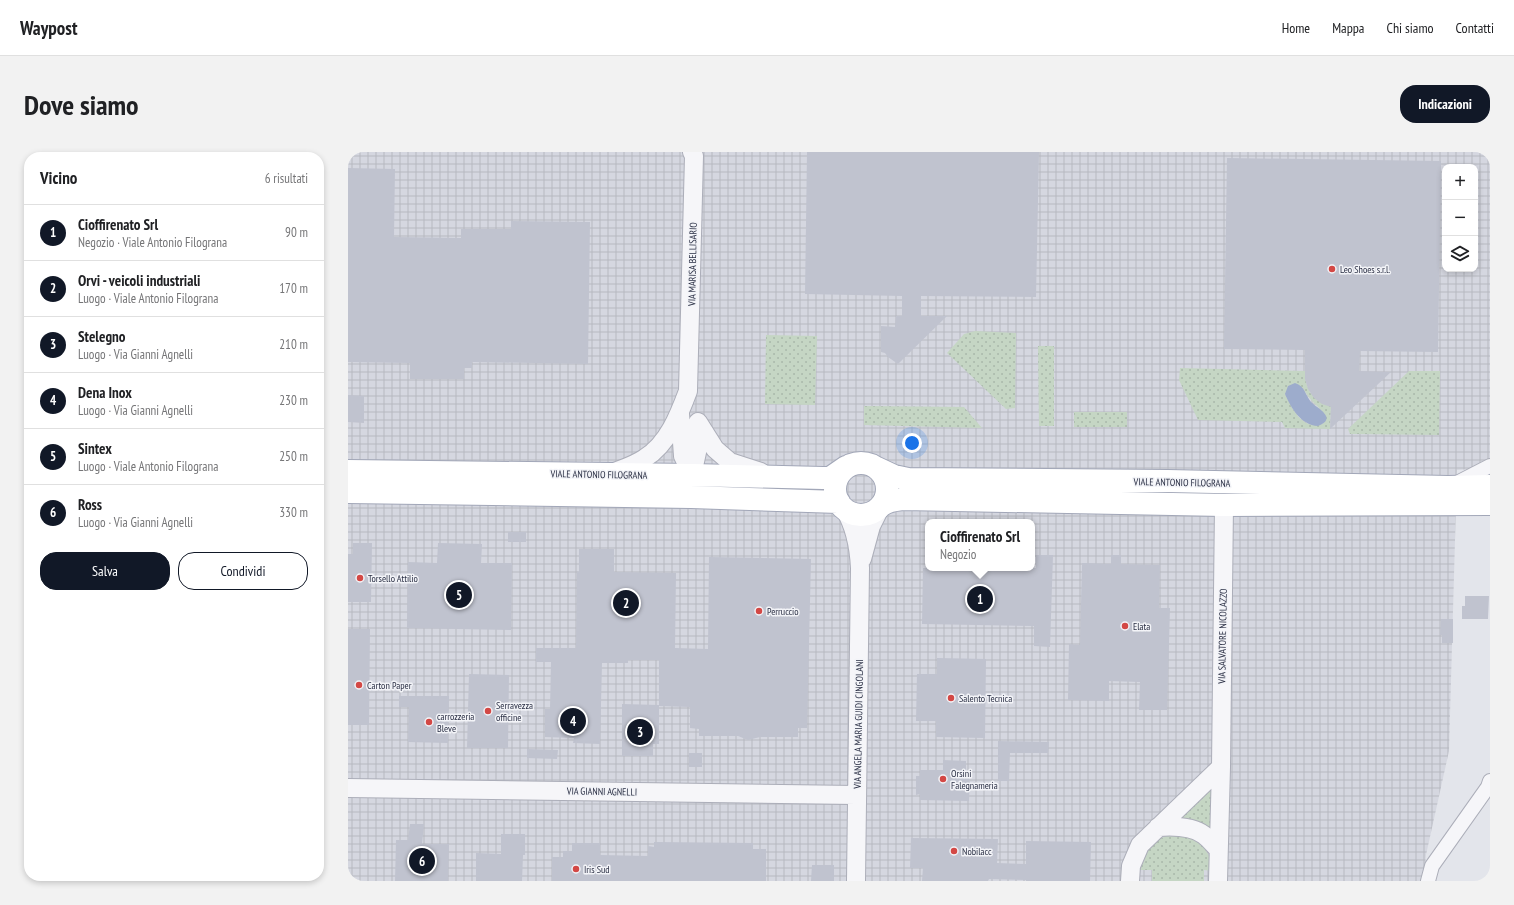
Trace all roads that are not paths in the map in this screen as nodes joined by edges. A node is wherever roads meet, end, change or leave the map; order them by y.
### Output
1 (692, 152) edge
2 (689, 376) junction
3 (680, 414) junction
4 (698, 422) junction
5 (1490, 466) edge
6 (846, 467) junction
7 (877, 468) junction
8 (348, 471) edge
9 (609, 474) junction
10 (692, 475) junction
11 (777, 477) junction
12 (1168, 481) junction
13 (1490, 486) edge
14 (1448, 487) junction
15 (348, 492) edge
16 (691, 497) junction
17 (1168, 504) junction
18 (1490, 504) edge
19 (841, 505) junction
20 (1224, 505) junction
21 (881, 506) junction
22 (860, 568) junction
23 (1221, 767) junction
24 (1490, 781) edge
25 (348, 788) edge
26 (856, 795) junction
27 (1158, 827) junction
28 (1218, 849) junction
29 (856, 881) edge
30 (1130, 881) edge
31 (1218, 881) edge
32 (1428, 881) edge

1 - 2 street, VIA MARISA BELLISARIO
2 - 3 street, VIA MARISA BELLISARIO
2 - 4 street, VIA MARISA BELLISARIO
3 - 9 street, VIA MARISA BELLISARIO
3 - 10 street, VIA MARISA BELLISARIO
4 - 10 street, VIA MARISA BELLISARIO
4 - 11 street, VIA MARISA BELLISARIO
5 - 14 street
6 - 7 main road
6 - 11 main road, VIALE ANTONIO FILOGRANA
6 - 19 main road
7 - 12 main road, VIALE ANTONIO FILOGRANA
7 - 21 main road
8 - 9 main road, VIALE ANTONIO FILOGRANA
9 - 10 main road, VIALE ANTONIO FILOGRANA
10 - 11 main road, VIALE ANTONIO FILOGRANA
10 - 16 main road
12 - 14 main road, VIALE ANTONIO FILOGRANA
12 - 17 street
13 - 14 main road, VIALE ANTONIO FILOGRANA
15 - 16 main road
16 - 19 main road
17 - 20 main road
17 - 21 main road
18 - 20 main road
19 - 21 main road
19 - 22 street
20 - 23 street, VIA SALVATORE NICOLAZZO
21 - 22 street
22 - 26 street, VIA ANGELA MARIA GUIDI CINGOLANI
23 - 27 street
23 - 28 street, VIA SALVATORE NICOLAZZO
24 - 32 street
25 - 26 street, VIA GIANNI AGNELLI
26 - 29 street, VIA ANGELA MARIA GUIDI CINGOLANI
27 - 28 street
27 - 30 street
28 - 31 street, VIA SALVATORE NICOLAZZO

